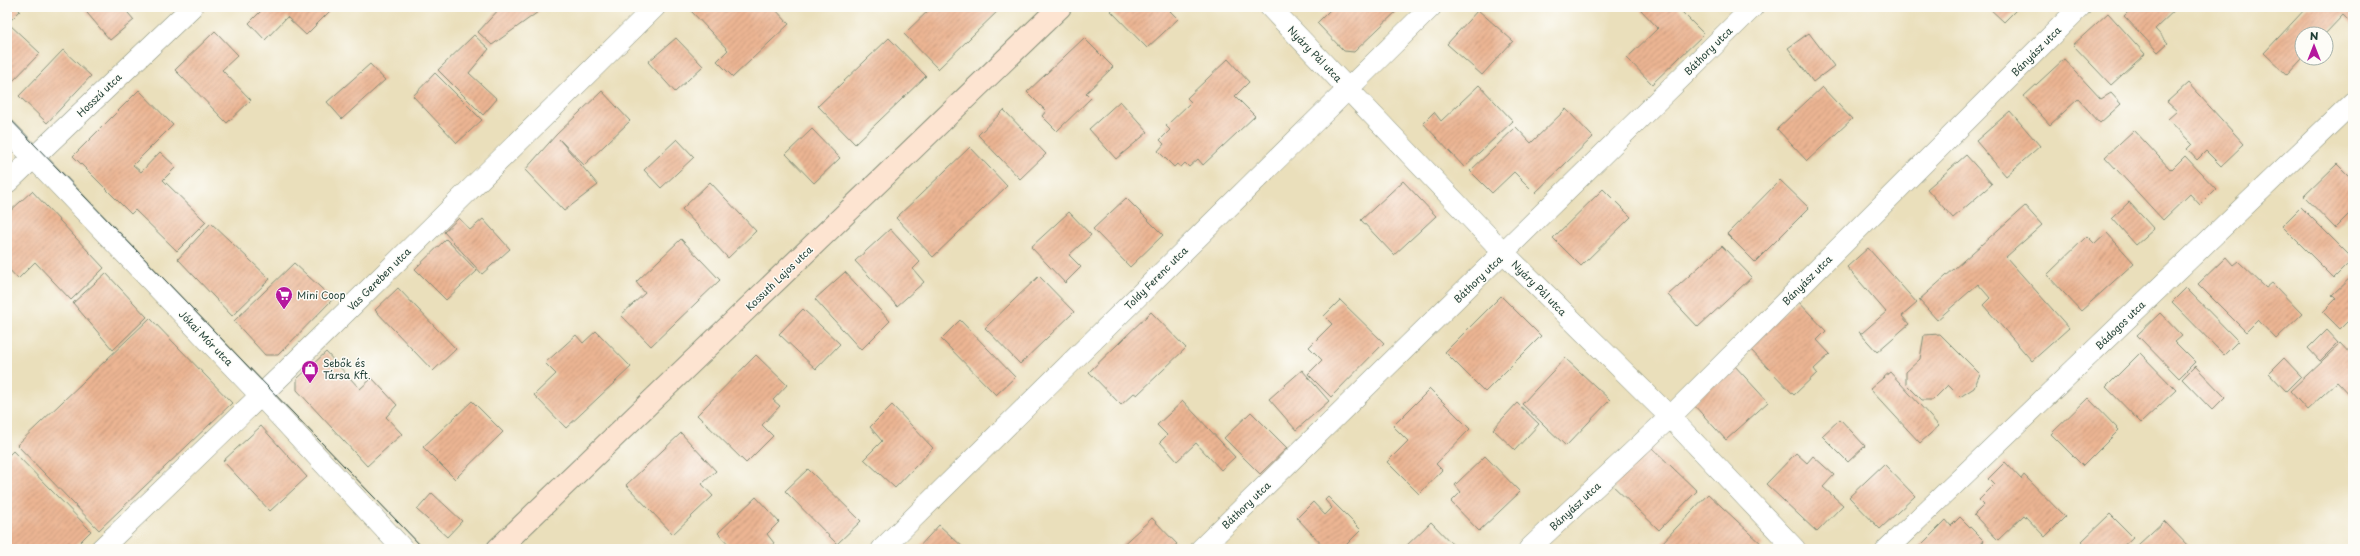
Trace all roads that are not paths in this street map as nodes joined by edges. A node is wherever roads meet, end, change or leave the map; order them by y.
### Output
1 (192, 7) edge
2 (655, 7) edge
3 (1060, 7) edge
4 (1270, 7) edge
5 (1431, 7) edge
6 (1753, 7) edge
7 (2080, 7) edge
8 (1348, 88) junction
9 (2353, 102) edge
10 (7, 130) edge
11 (34, 157) junction
12 (7, 183) edge
13 (1504, 253) junction
14 (260, 395) junction
15 (1670, 417) junction
16 (101, 549) edge
17 (403, 549) edge
18 (498, 549) edge
19 (882, 549) edge
20 (1201, 549) edge
21 (1529, 549) edge
22 (1795, 549) edge
23 (1887, 549) edge

1 - 11 street, Hosszú utca
2 - 14 street, Vas Gereben utca
3 - 18 street, Kossuth Lajos utca
4 - 8 street, Nyáry Pál utca
5 - 8 street, Toldy Ferenc utca
6 - 13 street, Báthory utca
7 - 15 street, Bányász utca
8 - 13 street, Nyáry Pál utca
8 - 19 street, Toldy Ferenc utca
9 - 23 street, Bádogos utca
10 - 11 street, Jókai Mór utca
11 - 12 street, Hosszú utca
11 - 14 street, Jókai Mór utca
13 - 15 street, Nyáry Pál utca
13 - 20 street, Báthory utca
14 - 16 street, Vas Gereben utca
14 - 17 street, Jókai Mór utca
15 - 21 street, Bányász utca
15 - 22 street, Nyáry Pál utca

